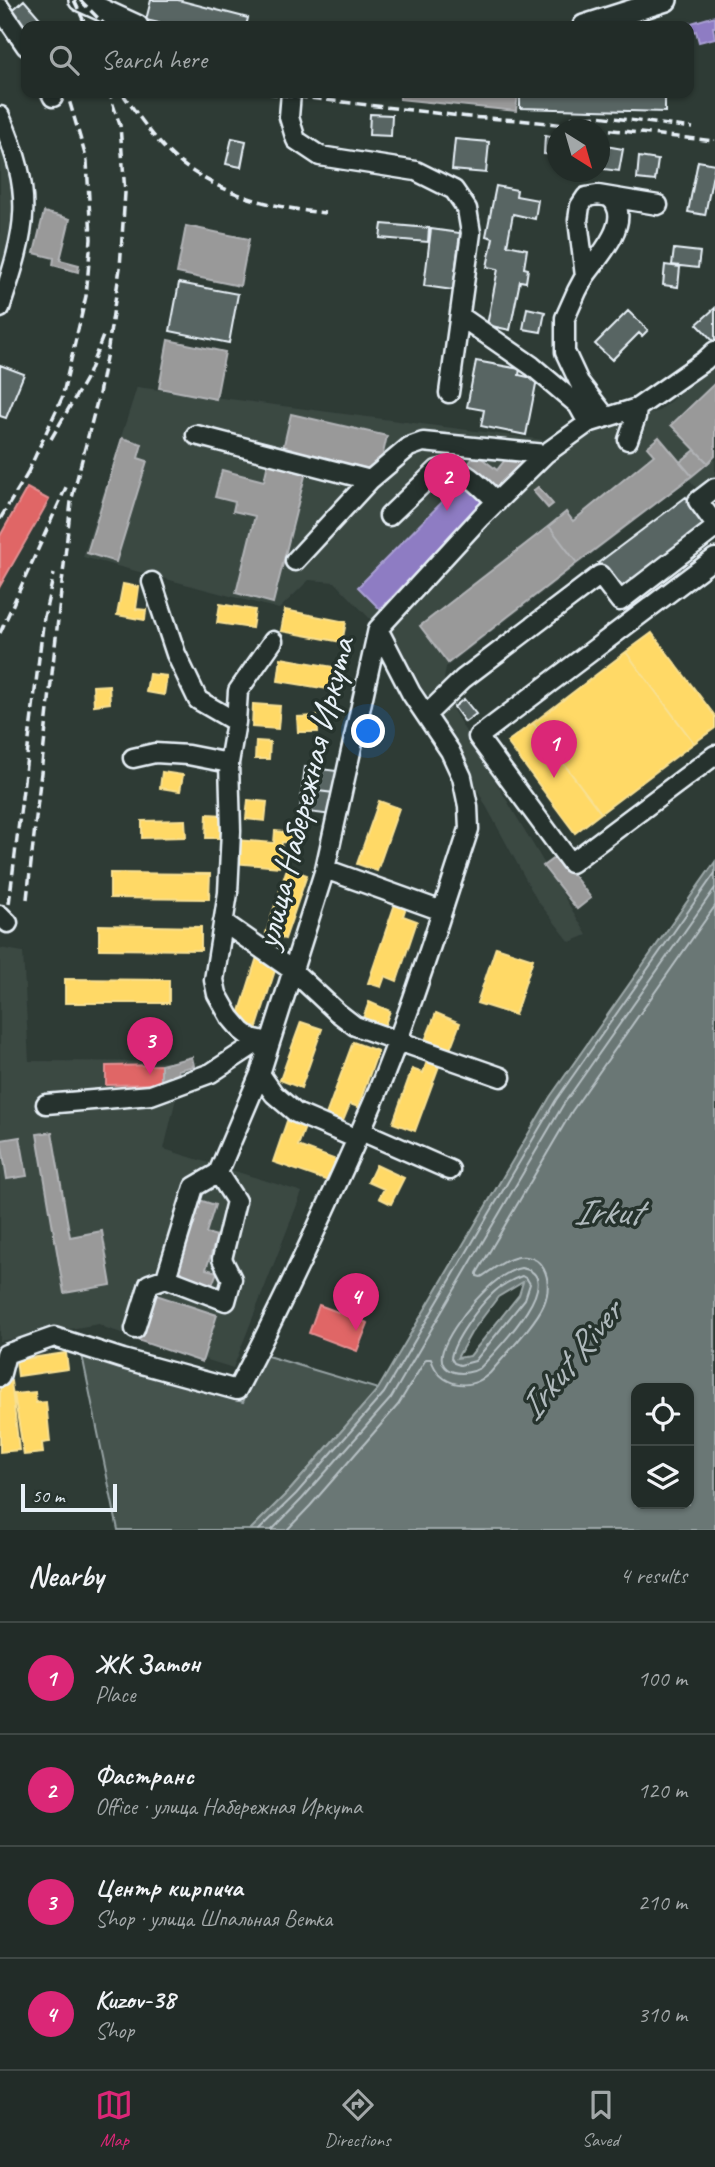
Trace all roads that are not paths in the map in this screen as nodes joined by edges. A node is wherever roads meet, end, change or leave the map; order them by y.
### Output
1 (80, 0) edge
2 (666, 0) edge
3 (0, 8) edge
4 (126, 21) edge
5 (600, 21) edge
6 (21, 39) edge
7 (291, 98) edge
8 (0, 116) edge
9 (609, 197) junction
10 (658, 205) dead end
11 (586, 276) junction
12 (0, 308) edge
13 (460, 316) junction
14 (715, 351) edge
15 (449, 393) dead end
16 (637, 408) junction
17 (606, 417) junction
18 (588, 423) junction
19 (197, 435) dead end
20 (628, 440) dead end
21 (545, 454) junction
22 (370, 480) junction
23 (715, 488) edge
24 (497, 502) junction
25 (389, 516) dead end
26 (713, 519) edge
27 (715, 558) edge
28 (295, 561) dead end
29 (152, 582) dead end
30 (378, 629) junction
31 (274, 641) dead end
32 (426, 715) junction
33 (236, 722) junction
34 (715, 755) edge
35 (133, 758) dead end
36 (229, 763) junction
37 (325, 869) junction
38 (442, 911) junction
39 (223, 922) junction
40 (292, 970) junction
41 (266, 1042) junction
42 (396, 1042) junction
43 (260, 1074) junction
44 (501, 1077) dead end
45 (46, 1104) dead end
46 (359, 1135) junction
47 (450, 1170) dead end
48 (218, 1172) junction
49 (166, 1278) junction
50 (135, 1329) dead end
51 (0, 1377) edge

1 - 4 main road
2 - 5 main road
3 - 6 street
7 - 13 street
8 - 12 street
9 - 10 street
9 - 11 street
9 - 11 street
11 - 17 street
13 - 15 street
13 - 18 street
14 - 16 street, улица Набережная Иркута
16 - 17 street, улица Набережная Иркута
16 - 20 street
17 - 18 street, улица Набережная Иркута
18 - 21 street, улица Набережная Иркута
19 - 22 street
21 - 22 street
21 - 24 street, улица Набережная Иркута
22 - 28 street
23 - 26 street
24 - 25 street
24 - 30 street, улица Набережная Иркута
26 - 32 street
27 - 34 street
29 - 33 street
30 - 32 street
30 - 37 street, улица Набережная Иркута
31 - 33 street
32 - 38 street
33 - 36 street
35 - 36 street
36 - 39 street
37 - 38 street
37 - 40 street, улица Набережная Иркута
38 - 42 street
39 - 40 street
39 - 41 street
40 - 41 street, улица Набережная Иркута
40 - 42 street
41 - 43 street, улица Набережная Иркута
41 - 45 street
42 - 44 street
42 - 46 street
43 - 46 street
43 - 48 street, улица Набережная Иркута
46 - 47 street
46 - 51 street
48 - 49 street, улица Набережная Иркута
48 - 49 street
49 - 50 street, улица Набережная Иркута

